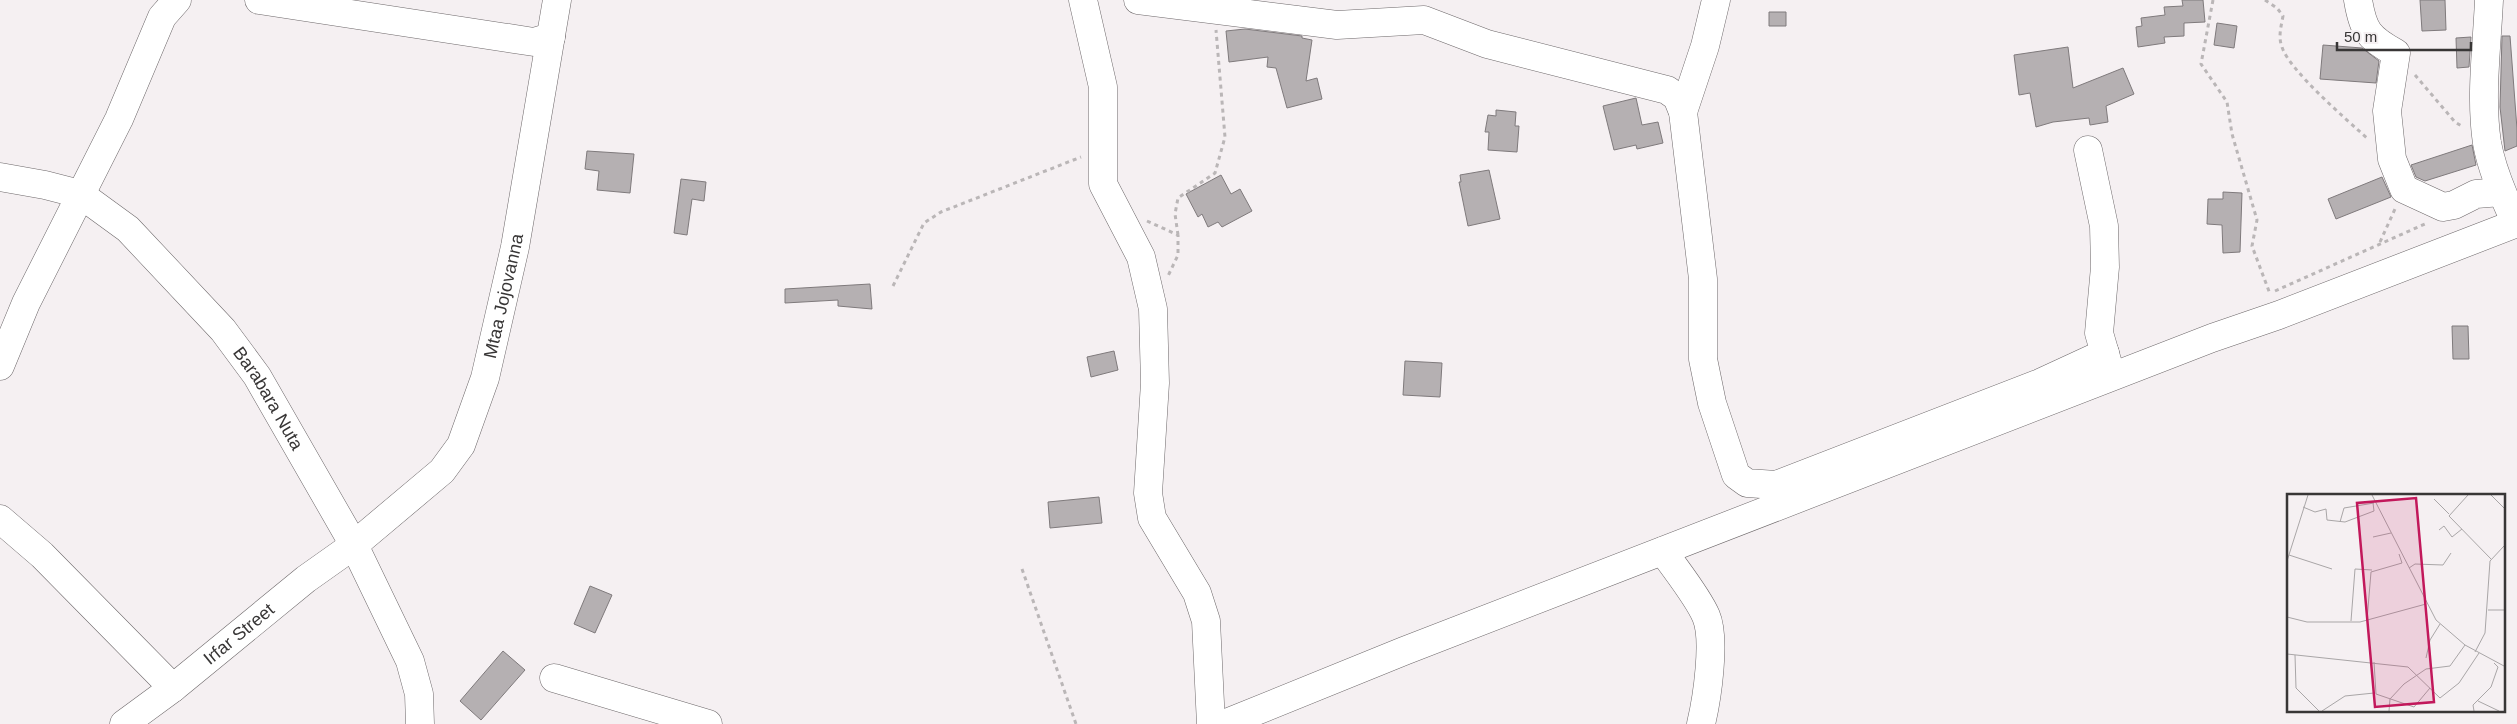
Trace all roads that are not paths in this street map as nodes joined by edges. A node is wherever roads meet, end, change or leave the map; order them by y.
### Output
1 (177, 0) edge
2 (259, 0) edge
3 (557, 0) edge
4 (1083, 0) edge
5 (1138, 0) edge
6 (1716, 0) edge
7 (2358, 0) edge
8 (2489, 0) edge
9 (551, 37) junction
10 (1683, 112) junction
11 (2088, 150) dead end
12 (0, 177) edge
13 (2501, 192) junction
14 (80, 194) junction
15 (2516, 223) edge
16 (2108, 365) junction
17 (0, 366) edge
18 (0, 519) edge
19 (354, 545) junction
20 (1663, 551) junction
21 (554, 678) dead end
22 (173, 688) junction
23 (124, 724) edge
24 (420, 724) edge
25 (708, 724) edge
26 (1211, 724) edge
27 (1224, 724) edge
28 (1701, 724) edge

1 - 14 street
2 - 9 street
3 - 9 street, Mtaa Jojovanna
4 - 26 street
5 - 10 street
6 - 10 street
7 - 13 street
8 - 13 street
9 - 19 street, Mtaa Jojovanna
10 - 16 street
11 - 16 street
12 - 14 street, Barabara Nuta
13 - 15 street
14 - 17 street
14 - 19 street, Barabara Nuta
15 - 16 street
16 - 20 street
18 - 22 street
19 - 22 street, Irfar Street
19 - 24 street, Barabara Nuta
20 - 27 street
20 - 28 street
21 - 25 street
22 - 23 street, Irfar Street

